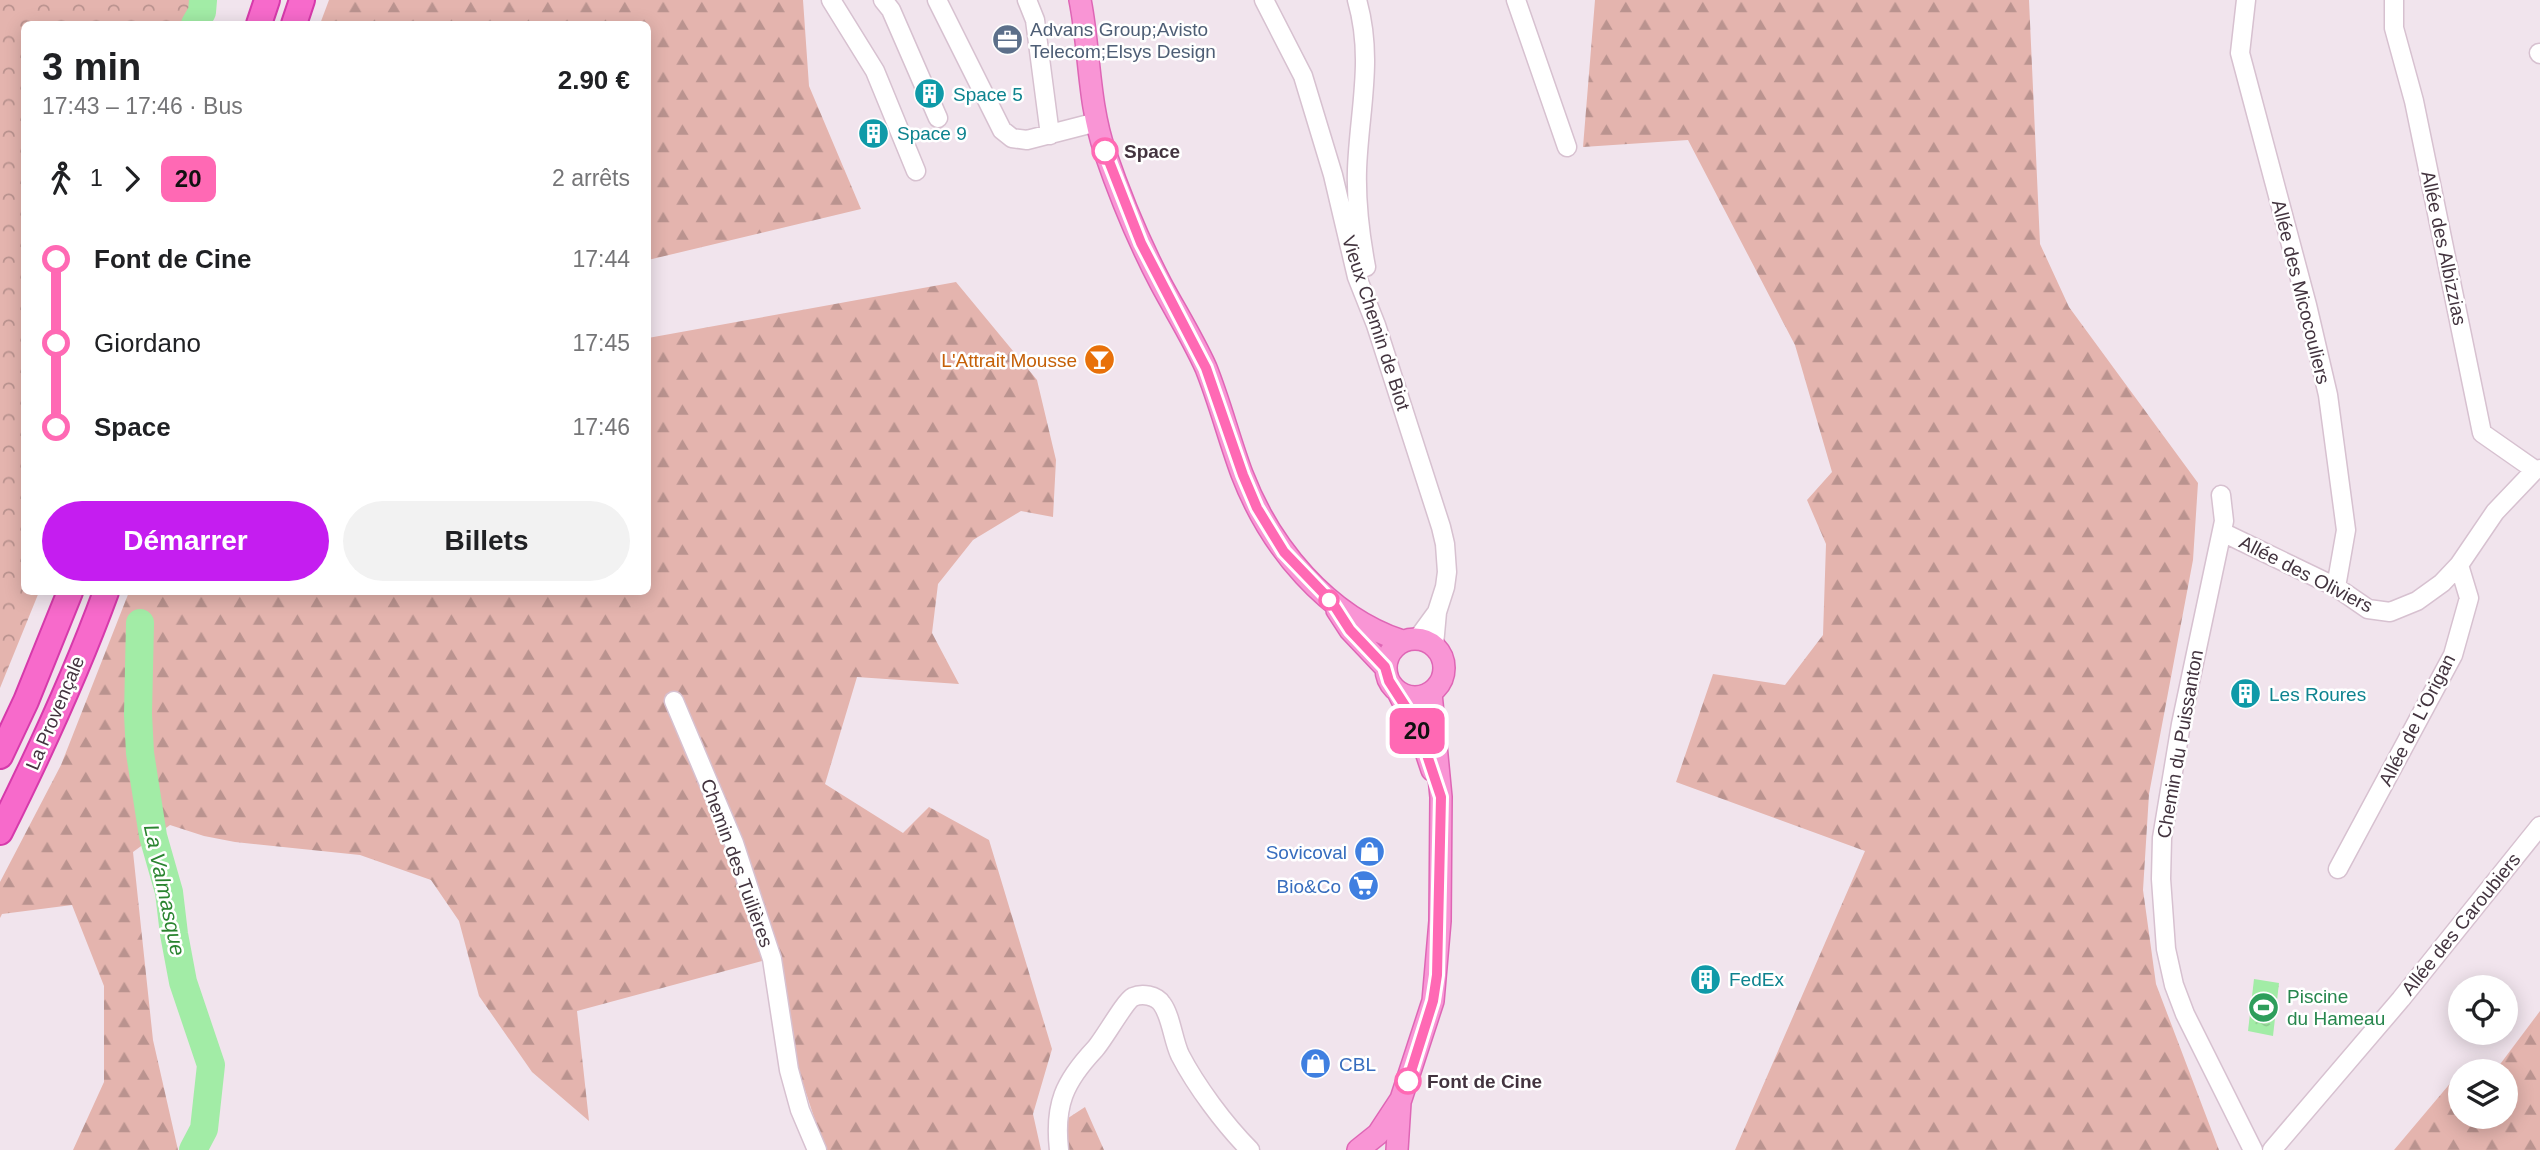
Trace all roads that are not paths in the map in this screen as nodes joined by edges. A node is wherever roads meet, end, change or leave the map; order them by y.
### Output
1 (267, 0) edge
2 (302, 0) edge
3 (831, 0) edge
4 (883, 0) edge
5 (937, 0) edge
6 (1027, 0) edge
7 (1080, 0) edge
8 (1264, 0) edge
9 (1357, 0) edge
10 (1516, 0) edge
11 (2246, 0) edge
12 (2393, 0) edge
13 (260, 21) edge
14 (295, 21) edge
15 (938, 118) dead end
16 (1097, 122) junction
17 (1050, 135) junction
18 (1567, 147) dead end
19 (916, 172) dead end
20 (1376, 325) junction
21 (2537, 469) edge
22 (2221, 495) dead end
23 (2222, 532) junction
24 (2459, 565) junction
25 (2336, 587) junction
26 (69, 595) edge
27 (105, 595) edge
28 (1332, 602) junction
29 (1418, 641) junction
30 (1385, 667) junction
31 (1398, 692) junction
32 (1431, 693) junction
33 (674, 701) dead end
34 (0, 756) edge
35 (1441, 797) junction
36 (2540, 826) edge
37 (0, 832) edge
38 (2339, 869) dead end
39 (1401, 1099) junction
40 (1363, 1147) edge
41 (817, 1150) edge
42 (1059, 1150) edge
43 (1250, 1150) edge
44 (1392, 1150) edge
45 (1398, 1150) edge
46 (2253, 1150) edge
47 (2272, 1150) edge

1 - 13 highway
2 - 14 highway
3 - 19 street
4 - 15 street
5 - 17 street
6 - 17 street
7 - 16 main road
8 - 20 street, Vieux Chemin de Biot
9 - 20 street
10 - 18 street
11 - 25 street, Allée des Micocouliers
12 - 21 street, Allée des Albizzias
16 - 17 street
16 - 28 main road
20 - 29 street, Vieux Chemin de Biot
21 - 24 street, Allée des Oliviers
22 - 23 street, Chemin du Puissanton
23 - 25 street, Allée des Oliviers
23 - 46 street, Chemin du Puissanton
24 - 25 street, Allée des Oliviers
24 - 38 street, Allée de L'Origan
26 - 34 highway, La Provençale
27 - 37 highway, La Provençale
28 - 29 main road
28 - 30 main road
29 - 30 main road
29 - 32 main road
30 - 31 main road
31 - 32 main road
31 - 35 main road
32 - 35 main road
33 - 41 street, Chemin des Tuilières
35 - 39 main road
36 - 47 street, Allée des Caroubiers
39 - 40 main road
39 - 45 main road
40 - 44 main road
42 - 43 street

